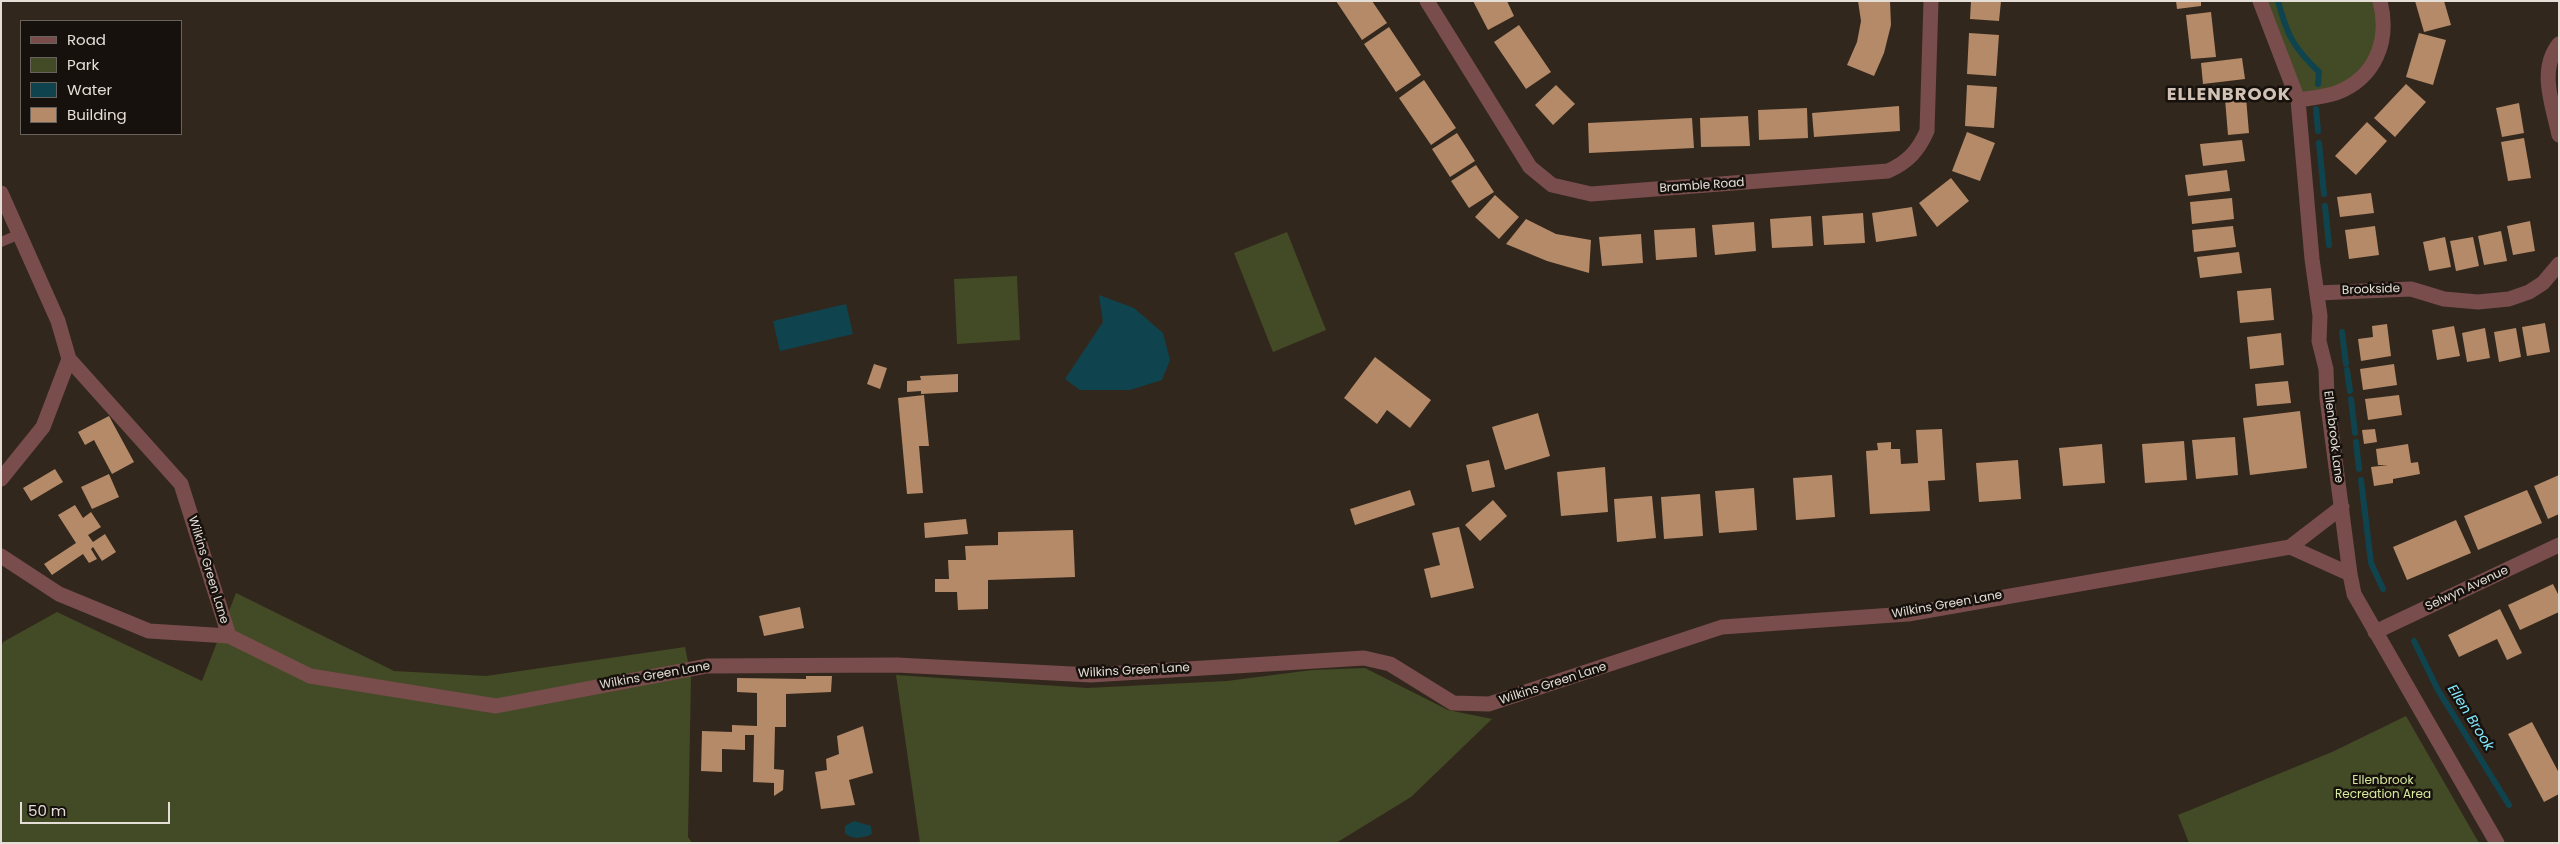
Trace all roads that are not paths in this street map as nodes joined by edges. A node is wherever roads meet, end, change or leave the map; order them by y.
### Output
1 (1427, 1) edge
2 (1931, 1) edge
3 (2260, 1) edge
4 (2380, 1) edge
5 (2559, 44) edge
6 (2298, 100) junction
7 (2559, 135) edge
8 (1, 193) edge
9 (20, 234) junction
10 (1, 242) edge
11 (2559, 264) edge
12 (2318, 292) junction
13 (69, 358) junction
14 (1, 479) edge
15 (2342, 507) junction
16 (2559, 545) edge
17 (2290, 547) junction
18 (1, 556) edge
19 (2350, 574) junction
20 (2376, 632) junction
21 (229, 636) junction
22 (2497, 843) edge

1 - 2 street, Bramble Road
3 - 6 street, Ellenbrook Lane
4 - 6 street
5 - 7 street
6 - 12 street, Ellenbrook Lane
8 - 9 street, Wilkins Green Lane
9 - 10 lane
9 - 13 street, Wilkins Green Lane
11 - 12 street, Brookside
12 - 15 street, Ellenbrook Lane
13 - 14 street
13 - 21 street, Wilkins Green Lane
15 - 17 street, Wilkins Green Lane
15 - 19 street, Ellenbrook Lane
16 - 20 street, Selwyn Avenue
17 - 19 street
17 - 21 street, Wilkins Green Lane
18 - 21 street
19 - 20 street, Ellenbrook Lane
20 - 22 street, Ellenbrook Lane

